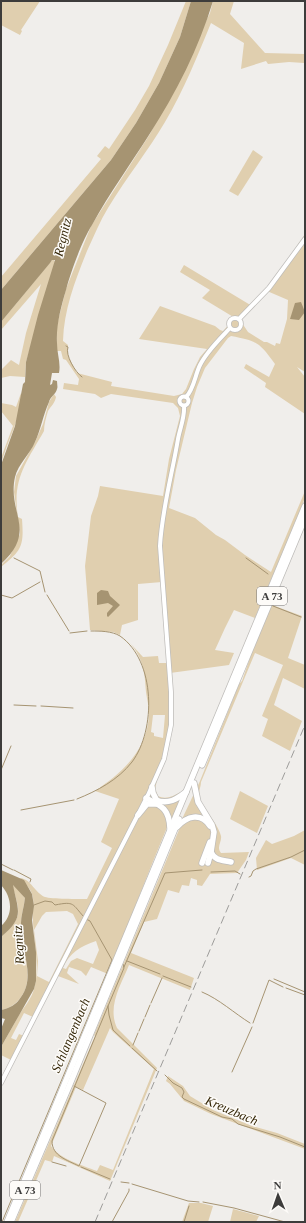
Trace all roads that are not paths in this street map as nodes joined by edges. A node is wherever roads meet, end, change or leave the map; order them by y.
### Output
1 (305, 239) edge
2 (239, 319) junction
3 (230, 328) junction
4 (186, 397) junction
5 (184, 406) junction
6 (305, 506) edge
7 (305, 518) edge
8 (194, 783) junction
9 (152, 787) junction
10 (186, 792) junction
11 (147, 797) junction
12 (157, 802) junction
13 (138, 815) junction
14 (175, 828) junction
15 (170, 832) junction
16 (211, 852) junction
17 (231, 862) dead end
18 (1, 1083) edge
19 (7, 1222) edge
20 (11, 1222) edge

1 - 2 main road
2 - 3 main road
2 - 3 main road
3 - 4 main road
4 - 5 main road
4 - 5 main road
5 - 9 main road
6 - 10 highway, A 73
7 - 8 highway, A 73
8 - 14 highway, A 73
8 - 16 highway
9 - 11 main road
9 - 12 highway
10 - 12 highway
10 - 15 highway, A 73
11 - 12 highway
11 - 13 main road
12 - 13 highway
12 - 15 highway
13 - 18 main road
14 - 16 highway
14 - 20 highway, A 73
15 - 19 highway, A 73
16 - 17 highway

